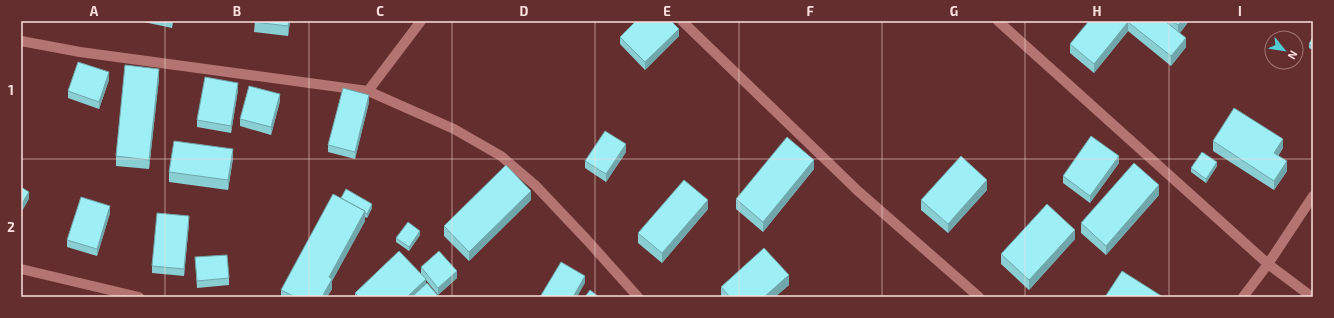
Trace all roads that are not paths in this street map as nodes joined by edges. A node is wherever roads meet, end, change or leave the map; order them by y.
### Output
1 (421, 21) edge
2 (682, 21) edge
3 (998, 21) edge
4 (21, 41) edge
5 (368, 91) junction
6 (1313, 196) edge
7 (1268, 264) junction
8 (21, 269) edge
9 (139, 297) edge
10 (638, 297) edge
11 (979, 297) edge
12 (1243, 297) edge
13 (1312, 297) edge

1 - 5 street
2 - 11 street
3 - 7 street
4 - 5 street
5 - 10 street
6 - 7 street
7 - 12 street
7 - 13 street
8 - 9 street

